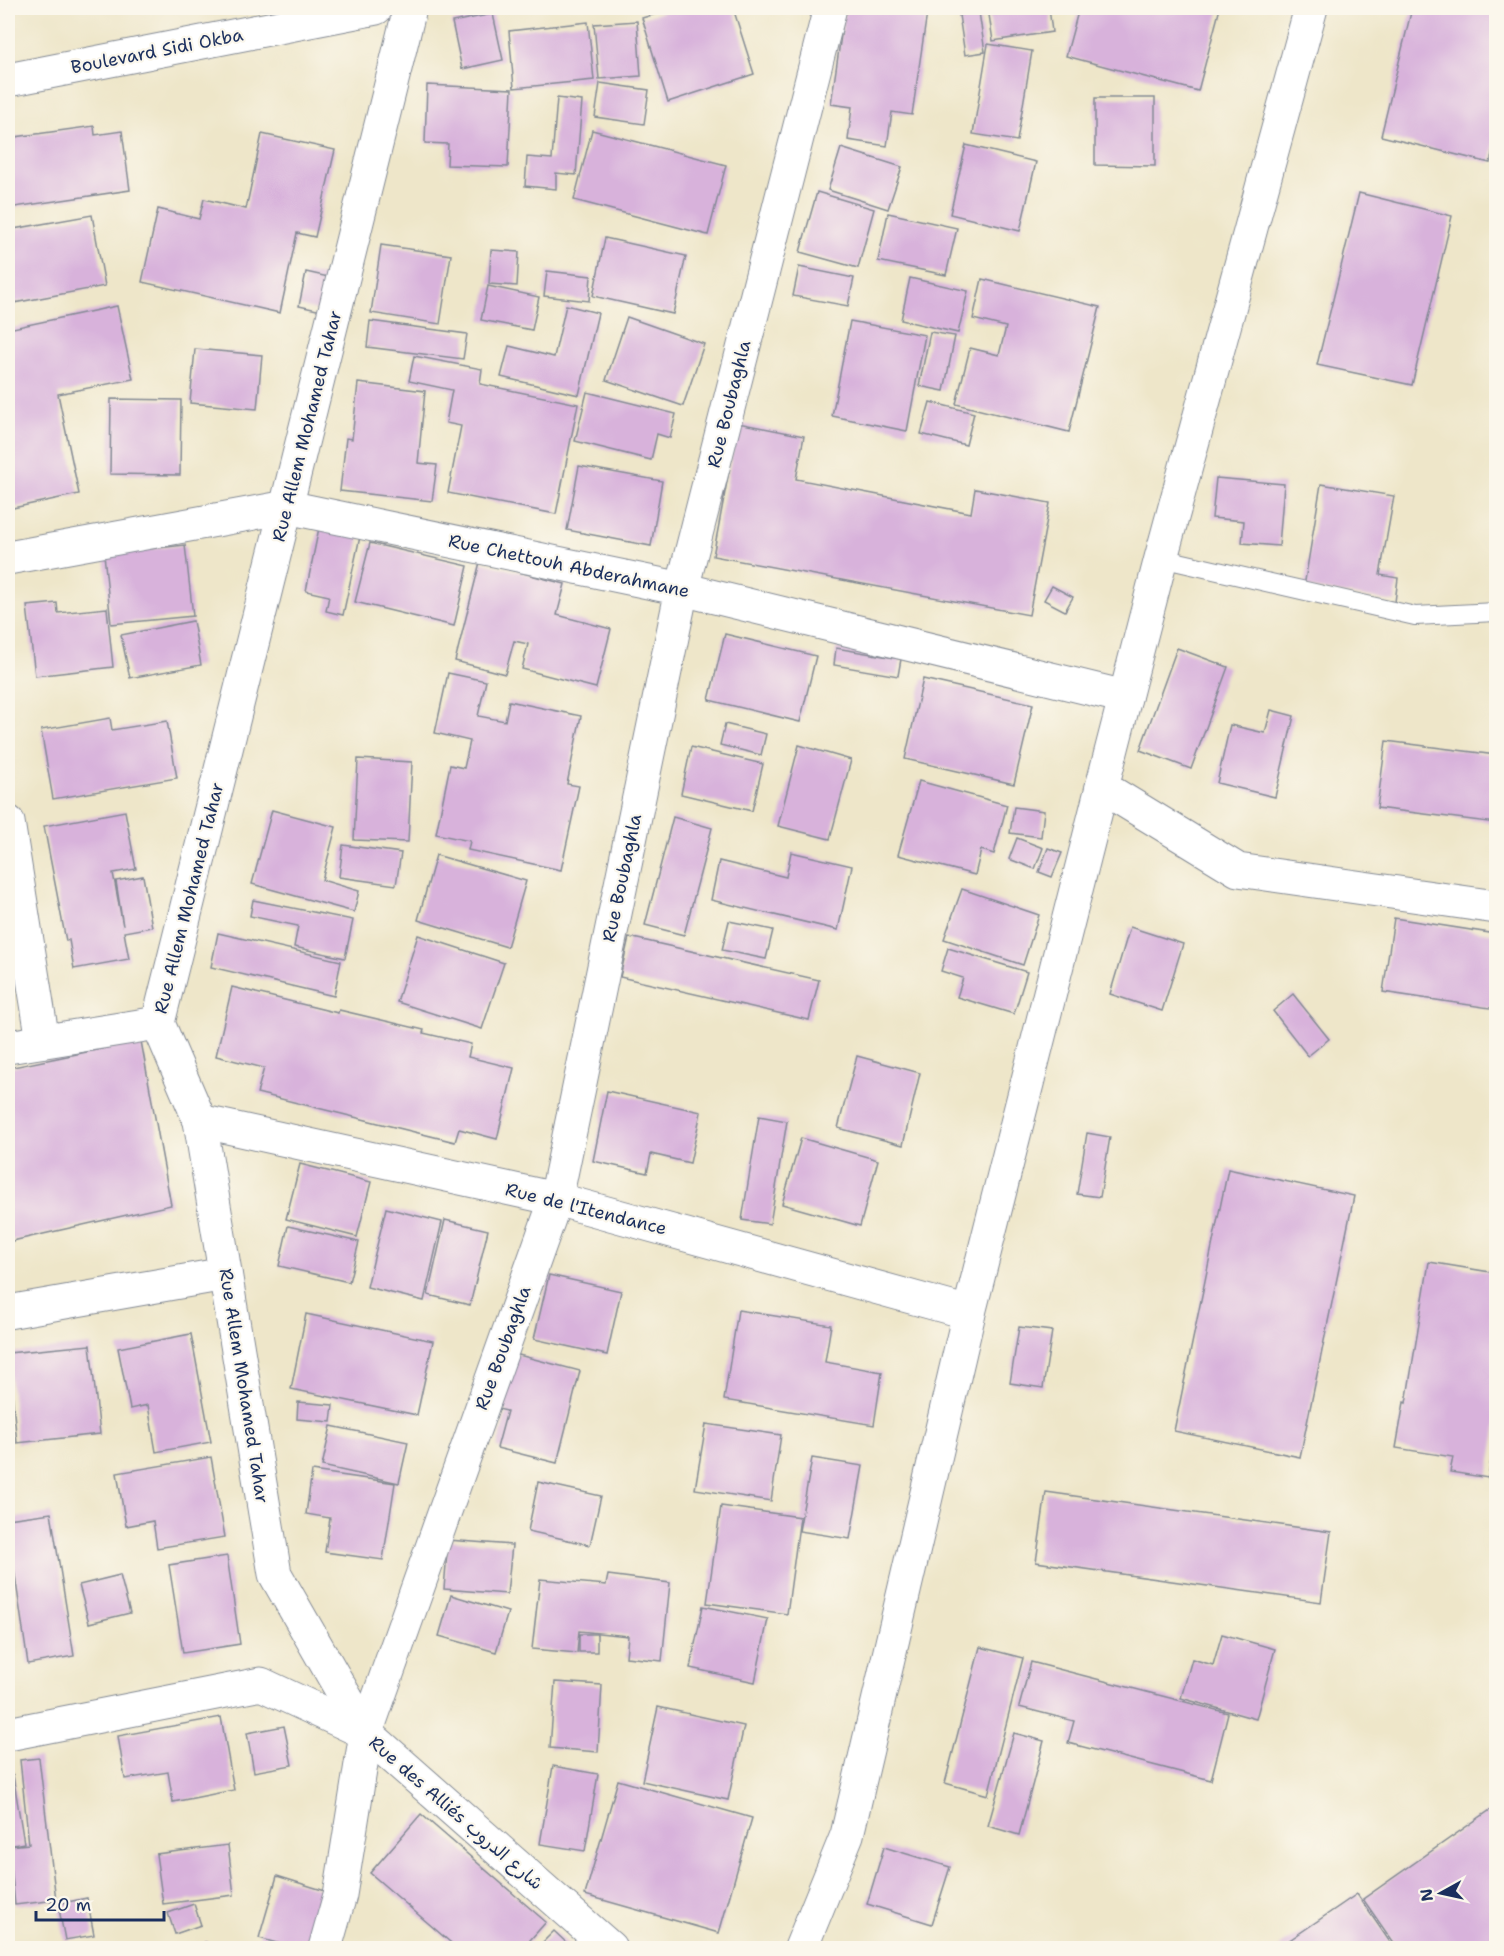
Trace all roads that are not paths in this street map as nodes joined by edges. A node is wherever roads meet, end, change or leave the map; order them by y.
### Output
1 (376, 8) edge
2 (410, 8) edge
3 (830, 8) edge
4 (1311, 8) edge
5 (8, 80) edge
6 (287, 507) junction
7 (8, 558) edge
8 (1161, 558) junction
9 (682, 589) junction
10 (1497, 612) edge
11 (1125, 697) junction
12 (1102, 787) junction
13 (8, 822) edge
14 (1497, 907) edge
15 (158, 1023) junction
16 (43, 1041) junction
17 (8, 1047) edge
18 (200, 1120) junction
19 (555, 1199) junction
20 (225, 1274) junction
21 (8, 1312) edge
22 (969, 1313) junction
23 (366, 1733) junction
24 (8, 1734) edge
25 (325, 1948) edge
26 (610, 1948) edge
27 (801, 1948) edge

1 - 5 street, Boulevard Sidi Okba
2 - 6 street, Rue Allem Mohamed Tahar
3 - 9 street, Rue Boubaghla
4 - 8 street
6 - 7 street, Rue Chettouh Abderahmane
6 - 9 street, Rue Chettouh Abderahmane
6 - 15 street, Rue Allem Mohamed Tahar
8 - 10 lane
8 - 11 street
9 - 11 street, Rue Chettouh Abderahmane
9 - 19 street, Rue Boubaghla
11 - 12 street
12 - 14 street
12 - 22 street
13 - 16 street
15 - 16 street
15 - 18 street, Rue Allem Mohamed Tahar
16 - 17 street
18 - 19 street, Rue de l'Itendance
18 - 20 street, Rue Allem Mohamed Tahar
19 - 22 street, Rue de l'Itendance
19 - 23 street, Rue Boubaghla
20 - 21 street
20 - 23 street, Rue Allem Mohamed Tahar
22 - 27 street
23 - 24 street, Rue des Alliés شارع الدروب
23 - 25 street
23 - 26 street, Rue des Alliés شارع الدروب

